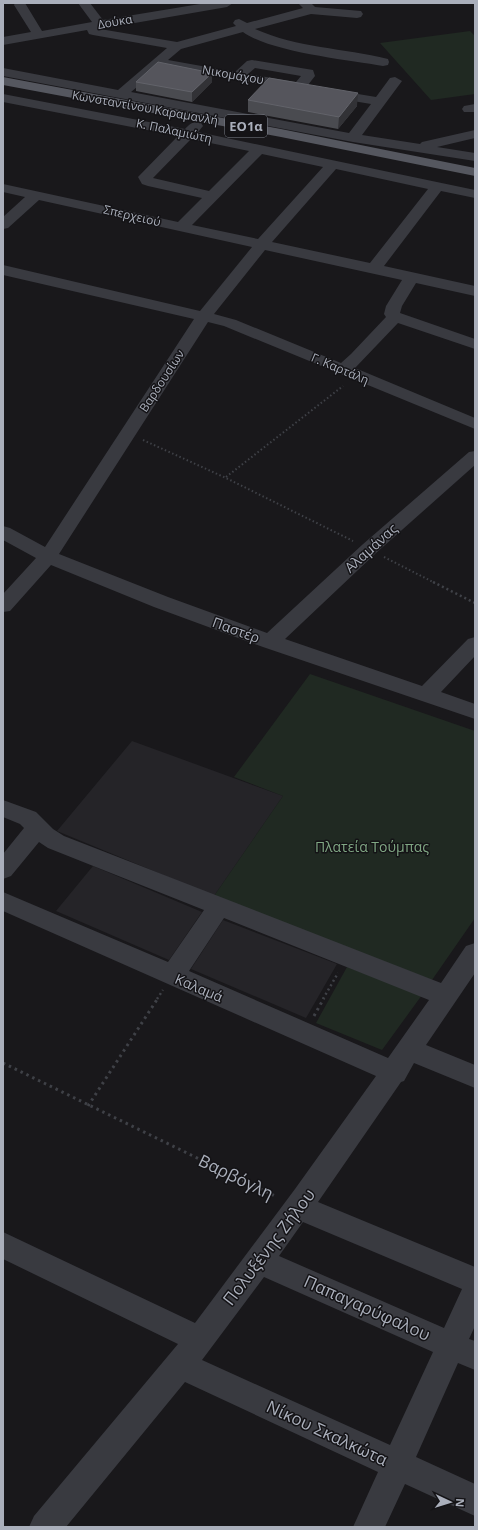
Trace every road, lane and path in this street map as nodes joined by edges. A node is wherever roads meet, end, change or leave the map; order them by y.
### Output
1 (84, 3) edge
2 (224, 3) edge
3 (20, 5) edge
4 (307, 6) edge
5 (357, 14) dead end
6 (100, 25) junction
7 (85, 27) junction
8 (244, 28) junction
9 (39, 35) junction
10 (3, 41) edge
11 (177, 46) junction
12 (301, 47) junction
13 (157, 62) junction
14 (383, 62) dead end
15 (282, 68) junction
16 (6, 76) edge
17 (238, 76) junction
18 (395, 81) dead end
19 (267, 82) junction
20 (299, 87) junction
21 (3, 89) edge
22 (122, 93) junction
23 (257, 93) edge
24 (3, 98) edge
25 (380, 102) junction
26 (246, 104) dead end
27 (235, 116) junction
28 (192, 129) junction
29 (475, 134) edge
30 (353, 138) junction
31 (418, 147) junction
32 (258, 149) junction
33 (475, 157) edge
34 (333, 164) junction
35 (475, 172) edge
36 (475, 177) edge
37 (438, 186) junction
38 (3, 188) edge
39 (475, 194) edge
40 (36, 195) junction
41 (212, 196) junction
42 (3, 225) edge
43 (181, 227) junction
44 (261, 245) junction
45 (374, 269) junction
46 (3, 270) edge
47 (411, 277) junction
48 (475, 291) edge
49 (204, 316) junction
50 (395, 317) junction
51 (475, 324) edge
52 (470, 342) edge
53 (349, 373) junction
54 (475, 424) edge
55 (129, 433) junction
56 (475, 456) edge
57 (226, 478) junction
58 (3, 532) edge
59 (369, 549) junction
60 (48, 556) junction
61 (475, 603) edge
62 (3, 606) edge
63 (270, 642) junction
64 (475, 644) edge
65 (426, 695) junction
66 (475, 712) edge
67 (3, 808) edge
68 (37, 828) junction
69 (3, 870) edge
70 (3, 901) edge
71 (219, 907) junction
72 (475, 953) edge
73 (347, 957) junction
74 (172, 976) junction
75 (446, 996) junction
76 (304, 1033) junction
77 (410, 1050) junction
78 (3, 1063) edge
79 (395, 1073) junction
80 (475, 1077) edge
81 (88, 1106) junction
82 (298, 1207) junction
83 (3, 1245) edge
84 (258, 1261) junction
85 (475, 1281) edge
86 (475, 1293) edge
87 (200, 1340) junction
88 (463, 1351) edge
89 (180, 1365) junction
90 (397, 1465) junction
91 (475, 1500) edge
92 (45, 1527) edge
93 (369, 1527) edge

1 - 6 street
2 - 6 street, Δούκα
2 - 8 street
3 - 9 street
4 - 5 street
4 - 8 street
6 - 7 street, Δούκα
7 - 9 street, Δούκα
7 - 11 street
8 - 11 street
8 - 12 street
9 - 10 street, Δούκα
11 - 13 street
12 - 14 street
12 - 15 street
13 - 17 street, Νικομάχου
13 - 22 street
15 - 17 street
15 - 20 street
16 - 22 street, Κωνσταντίνου Καραμανλή
16 - 35 main road, Κωνσταντίνου Καραμανλή / ΕΟ1α
17 - 19 street, Νικομάχου
18 - 25 street
19 - 20 street, Νικομάχου
19 - 23 street
20 - 25 street, Νικομάχου
21 - 28 main road, Κωνσταντίνου Καραμανλή / ΕΟ1α
22 - 27 street, Κωνσταντίνου Καραμανλή
24 - 28 street, Κ. Παλαμιώτη
25 - 30 street
26 - 27 street
27 - 30 street, Κωνσταντίνου Καραμανλή
28 - 32 street, Κ. Παλαμιώτη
28 - 36 main road, Κωνσταντίνου Καραμανλή / ΕΟ1α
28 - 41 street
29 - 31 street
30 - 31 street, Κωνσταντίνου Καραμανλή
31 - 33 street, Κωνσταντίνου Καραμανλή
32 - 34 street, Κ. Παλαμιώτη
32 - 41 street
34 - 37 street, Κ. Παλαμιώτη
34 - 44 street, Βαρδουσίων
37 - 39 street, Κ. Παλαμιώτη
37 - 45 street
38 - 40 street, Σπερχειού
40 - 42 street
40 - 43 street, Σπερχειού
41 - 43 street
43 - 44 street, Σπερχειού
44 - 45 street, Σπερχειού
44 - 49 street, Βαρδουσίων
45 - 47 street, Σπερχειού
46 - 49 street, Γ. Καρτάλη
47 - 48 street, Σπερχειού
47 - 50 street
49 - 53 street, Γ. Καρτάλη
49 - 55 street, Βαρδουσίων
50 - 52 street
50 - 53 street
51 - 52 street
53 - 54 street, Γ. Καρτάλη
53 - 57 path
55 - 57 path
55 - 60 street, Βαρδουσίων
56 - 59 street, Αλαμάνας
57 - 59 path
58 - 60 street, Παστέρ
59 - 61 path
59 - 63 street, Αλαμάνας
60 - 62 street, Βαρδουσίων
60 - 63 street, Παστέρ
63 - 65 street, Παστέρ
64 - 65 street
65 - 66 street, Παστέρ
67 - 68 street
68 - 69 street
68 - 71 street
70 - 74 street, Καλαμά
71 - 73 street
71 - 74 street
72 - 75 street, Πολυξένης Ζήλου
73 - 75 street
73 - 76 path
74 - 76 street, Καλαμά
74 - 81 path
75 - 77 street, Πολυξένης Ζήλου
76 - 79 street, Καλαμά
77 - 79 street, Πολυξένης Ζήλου
77 - 80 street
78 - 81 path, Βαρβόγλη
79 - 82 street, Πολυξένης Ζήλου
81 - 82 path, Βαρβόγλη
82 - 84 street, Πολυξένης Ζήλου
82 - 85 street
83 - 87 street
84 - 87 street, Πολυξένης Ζήλου
84 - 88 street, Παπαγαρύφαλου
86 - 88 street
87 - 89 street, Πολυξένης Ζήλου
88 - 90 street
89 - 90 street, Νίκου Σκαλκώτα
89 - 92 street, Πολυξένης Ζήλου
90 - 91 street, Νίκου Σκαλκώτα
90 - 93 street

